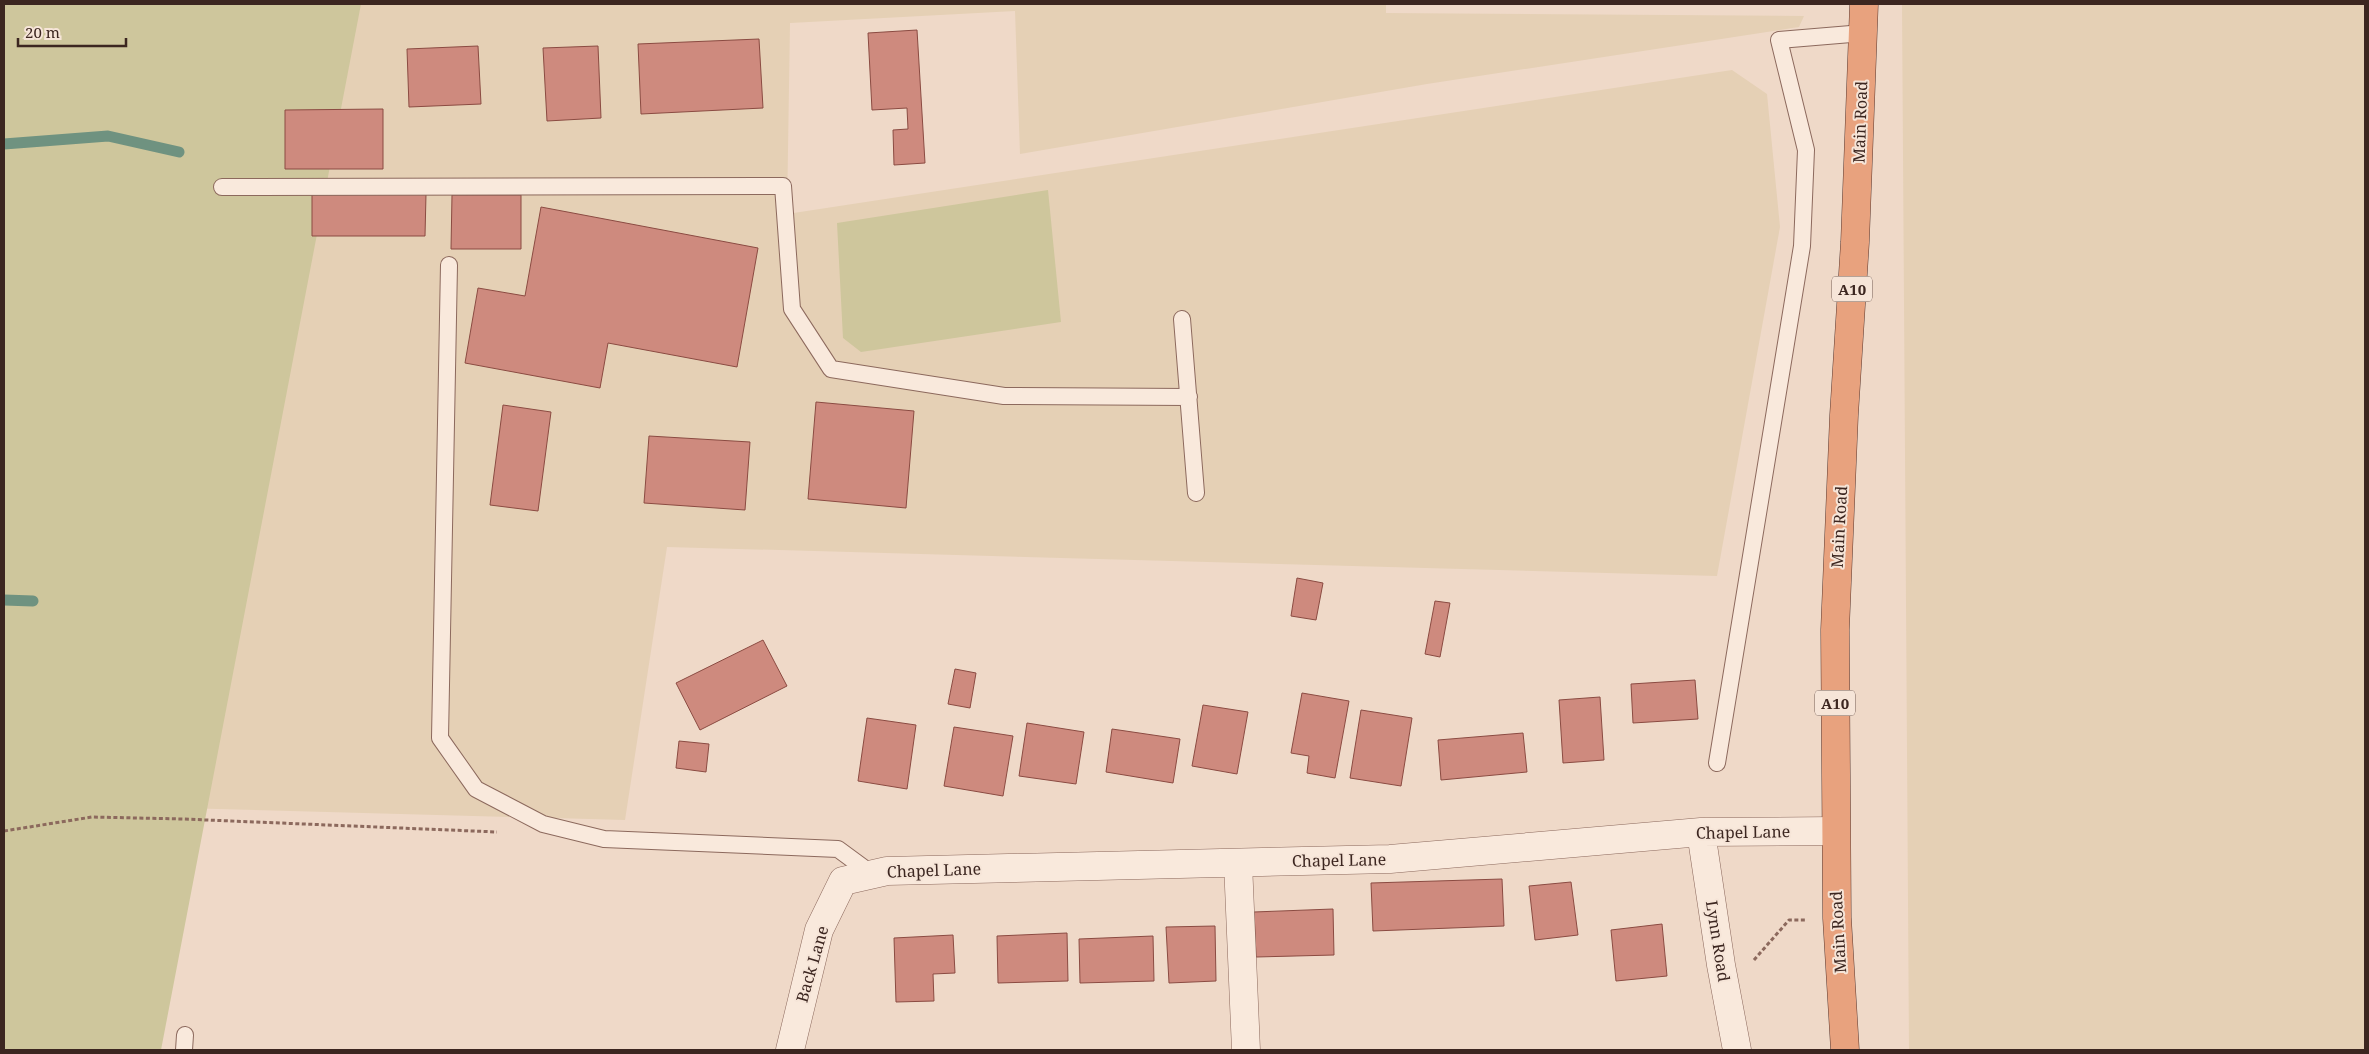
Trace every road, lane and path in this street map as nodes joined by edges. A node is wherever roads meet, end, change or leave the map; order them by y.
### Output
1 (1864, 4) edge
2 (1864, 33) junction
3 (222, 187) dead end
4 (449, 265) dead end
5 (1182, 319) dead end
6 (1189, 397) junction
7 (1196, 493) dead end
8 (1717, 763) dead end
9 (4, 831) edge
10 (1835, 831) junction
11 (499, 832) dead end
12 (1702, 832) junction
13 (1238, 862) junction
14 (872, 874) junction
15 (843, 881) joint
16 (1800, 920) dead end
17 (1721, 965) junction
18 (790, 1050) edge
19 (1246, 1050) edge
20 (1737, 1050) edge
21 (1845, 1050) edge

1 - 2 highway, Main Road / A10
2 - 8 lane
2 - 10 highway, Main Road / A10
3 - 6 lane
4 - 14 lane
5 - 6 lane
6 - 7 lane
9 - 11 path
10 - 12 street, Chapel Lane
10 - 21 highway, Main Road / A10
12 - 13 street, Chapel Lane
12 - 17 street, Lynn Road
13 - 14 street, Chapel Lane
13 - 19 street
14 - 15 street, Chapel Lane
15 - 18 street, Back Lane
16 - 17 path
17 - 20 street, Lynn Road

